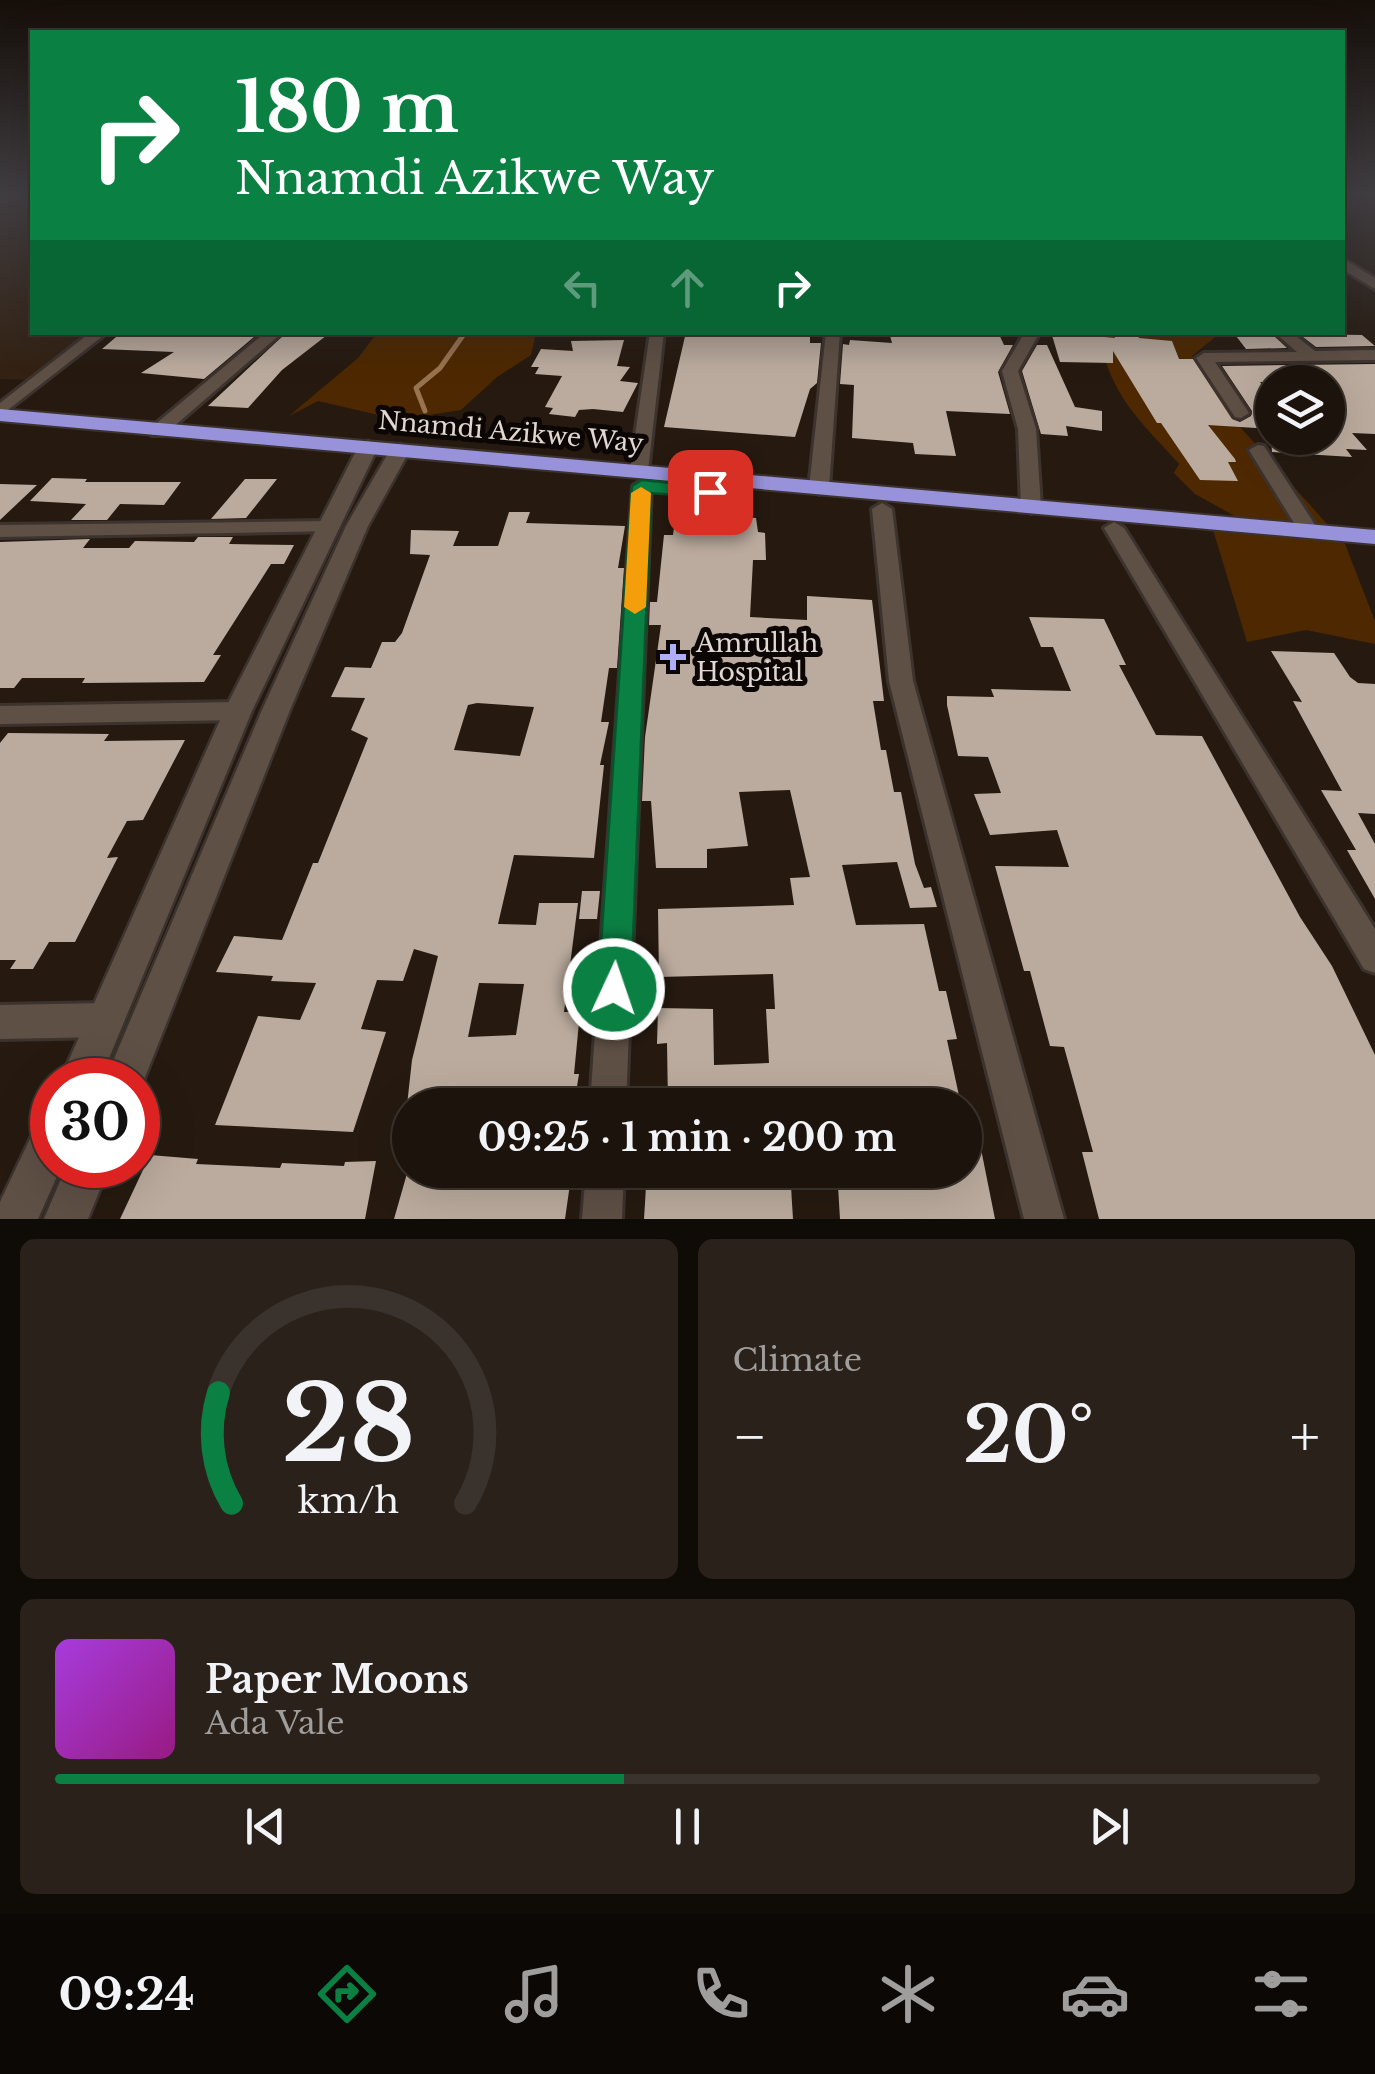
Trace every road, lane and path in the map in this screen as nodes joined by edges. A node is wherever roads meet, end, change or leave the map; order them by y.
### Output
1 (1345, 264) edge
2 (1375, 284) edge
3 (98, 335) edge
4 (272, 335) edge
5 (657, 335) edge
6 (833, 335) edge
7 (1031, 335) edge
8 (1285, 335) edge
9 (1375, 355) edge
10 (1310, 356) junction
11 (0, 413) edge
12 (1241, 413) dead end
13 (0, 430) edge
14 (158, 431) junction
15 (1261, 455) edge
16 (380, 456) junction
17 (640, 478) junction
18 (819, 488) junction
19 (1031, 507) junction
20 (882, 509) junction
21 (328, 527) junction
22 (1114, 528) junction
23 (0, 531) edge
24 (1309, 531) junction
25 (1375, 537) edge
26 (1375, 553) edge
27 (238, 711) junction
28 (0, 715) edge
29 (1375, 958) edge
30 (107, 1020) junction
31 (0, 1022) edge
32 (90, 1058) edge
33 (134, 1058) edge
34 (609, 1088) edge
35 (30, 1186) edge
36 (79, 1188) edge
37 (604, 1188) edge
38 (15, 1219) edge
39 (66, 1219) edge
40 (602, 1219) edge
41 (1044, 1219) edge

1 - 2 street
3 - 11 street
4 - 14 street
5 - 17 street
6 - 18 street
7 - 19 street
8 - 10 street
9 - 10 street
10 - 12 street
11 - 14 highway, Nnamdi Azikwe Way
13 - 16 highway, Nnamdi Azikwe Way
14 - 16 highway, Nnamdi Azikwe Way
15 - 24 street
16 - 17 highway, Nnamdi Azikwe Way
16 - 21 street
16 - 33 street
17 - 18 highway, Nnamdi Azikwe Way
17 - 20 highway, Nnamdi Azikwe Way
17 - 34 street
18 - 19 highway, Nnamdi Azikwe Way
19 - 24 highway, Nnamdi Azikwe Way
20 - 22 highway, Nnamdi Azikwe Way
20 - 41 street
21 - 23 street
21 - 27 street
22 - 26 highway, Nnamdi Azikwe Way
22 - 29 street
24 - 25 highway, Nnamdi Azikwe Way
27 - 28 street
27 - 30 street
30 - 31 street
30 - 32 street
35 - 38 street
36 - 39 street
37 - 40 street

